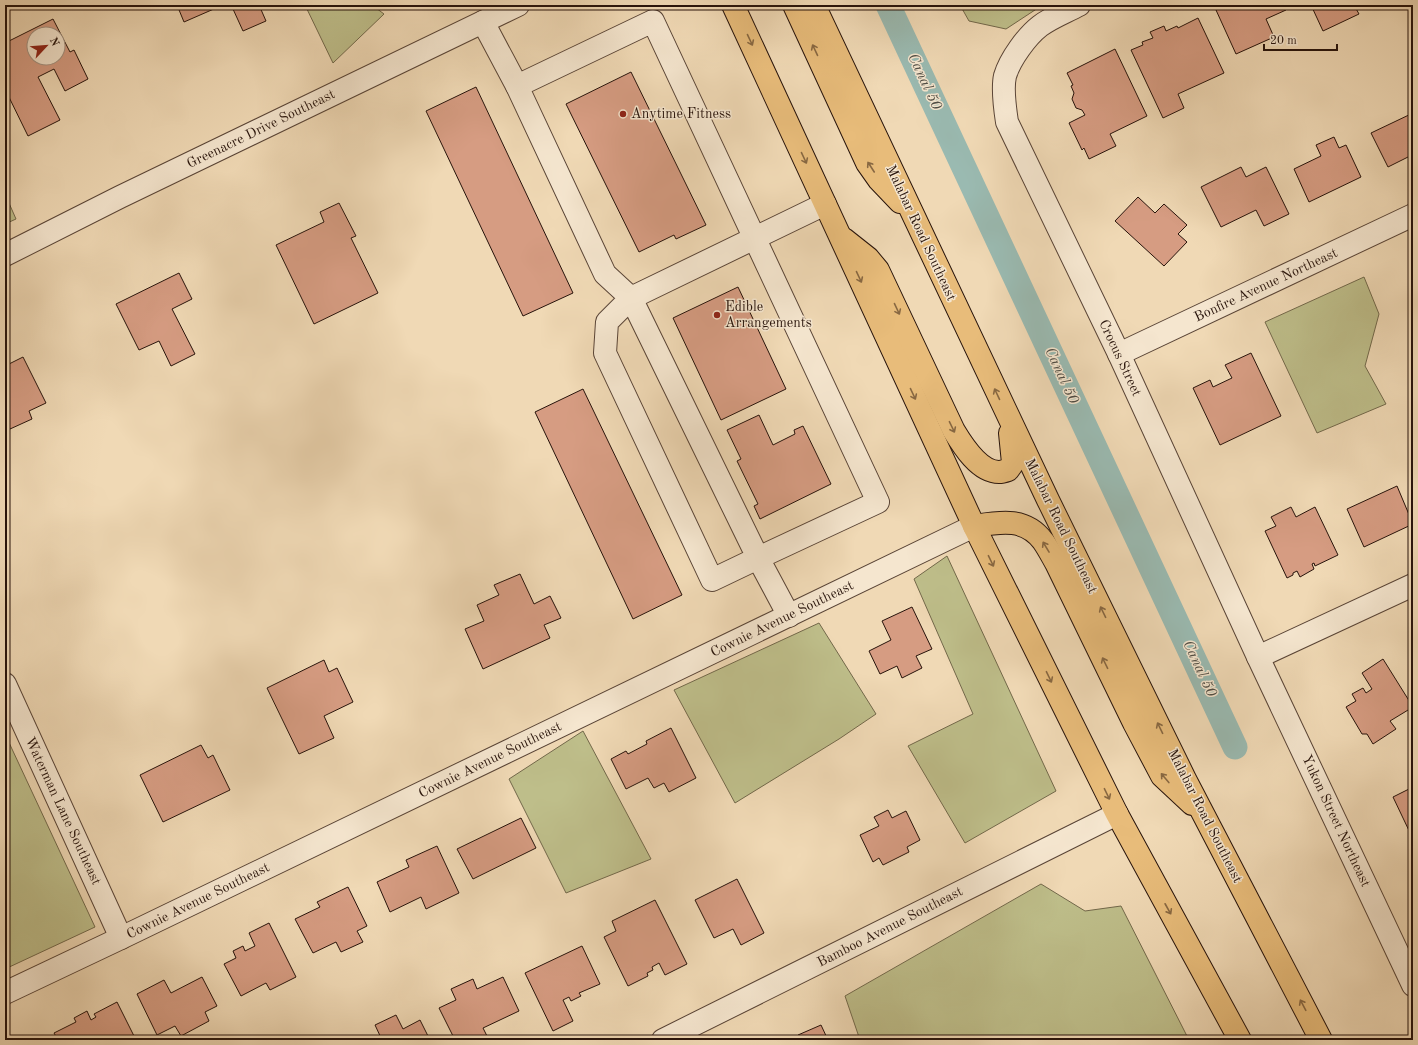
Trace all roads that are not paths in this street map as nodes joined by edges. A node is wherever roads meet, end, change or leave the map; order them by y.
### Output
1 (518, 5) edge
2 (733, 5) edge
3 (794, 5) edge
4 (814, 5) edge
5 (1079, 5) edge
6 (483, 22) junction
7 (517, 86) junction
8 (825, 204) junction
9 (1413, 215) edge
10 (914, 218) junction
11 (840, 236) junction
12 (754, 238) junction
13 (5, 256) edge
14 (631, 298) junction
15 (1119, 354) junction
16 (1007, 416) junction
17 (974, 526) junction
18 (758, 558) junction
19 (1413, 585) edge
20 (788, 616) junction
21 (1258, 657) junction
22 (5, 684) edge
23 (1117, 814) junction
24 (1203, 814) junction
25 (121, 938) junction
26 (1413, 985) edge
27 (5, 993) edge
28 (663, 1040) edge
29 (1240, 1040) edge
30 (1321, 1040) edge

1 - 6 street, Greenacre Drive Southeast
2 -> 8 main road
10 -> 3 main road
4 - 10 main road, Malabar Road Southeast
5 - 15 street, Crocus Street
6 - 7 street
6 - 13 street, Greenacre Drive Southeast
7 - 12 street
7 - 14 street
8 - 11 main road
8 - 12 street
9 - 15 street, Bonfire Avenue Northeast
16 -> 10 main road, Malabar Road Southeast
11 -> 16 main road
11 -> 17 main road
12 - 14 street
12 - 18 street
14 - 18 street
14 - 18 street
15 - 21 street, Crocus Street
24 -> 16 main road, Malabar Road Southeast
17 - 20 street, Cownie Avenue Southeast
17 -> 23 main road
24 -> 17 main road
18 - 20 street
19 - 21 street
20 - 25 street, Cownie Avenue Southeast
21 - 26 street, Yukon Street Northeast
22 - 25 street, Waterman Lane Southeast
23 - 28 street, Bamboo Avenue Southeast
23 -> 29 main road
30 -> 24 main road, Malabar Road Southeast
25 - 27 street, Cownie Avenue Southeast

